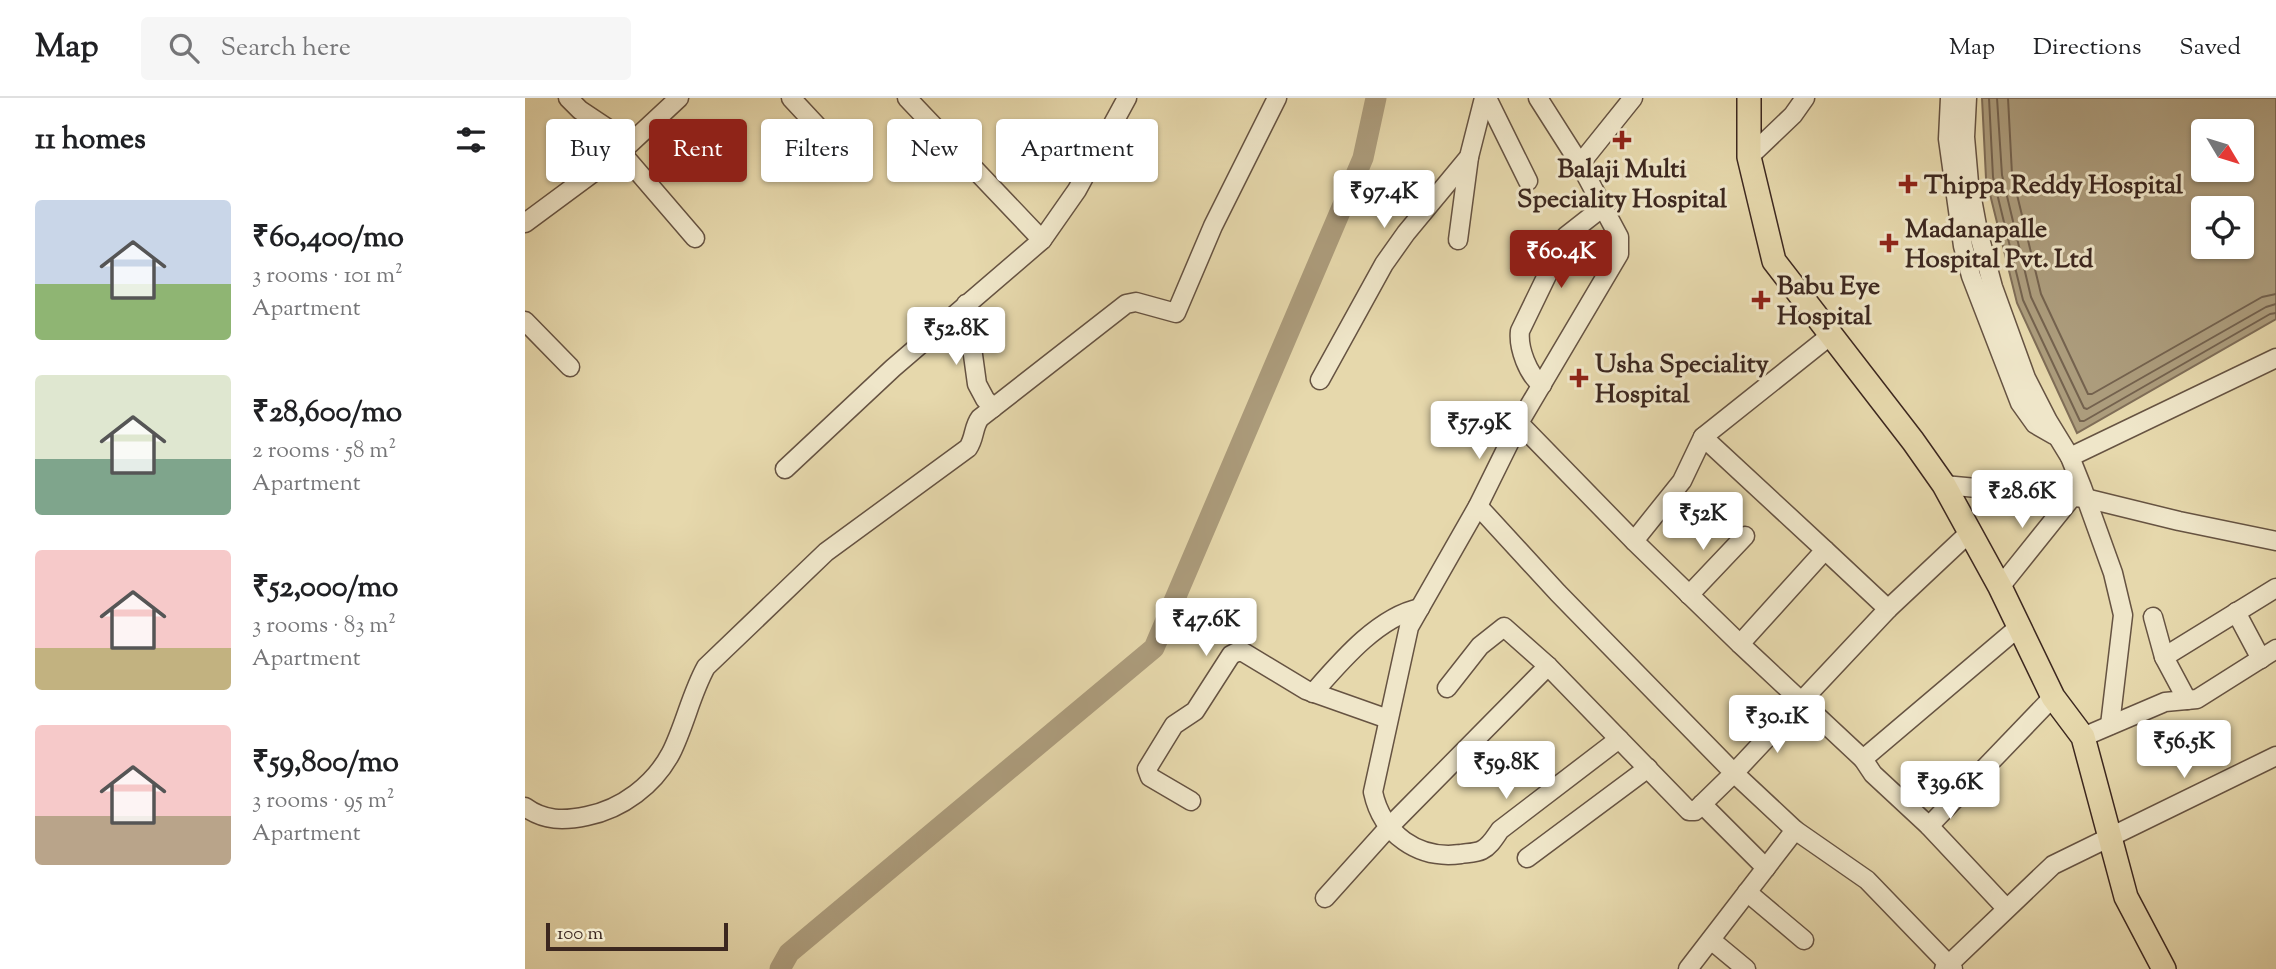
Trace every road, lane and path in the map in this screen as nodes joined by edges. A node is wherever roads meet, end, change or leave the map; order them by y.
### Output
1 (568, 98) edge
2 (679, 98) edge
3 (790, 98) edge
4 (908, 98) edge
5 (1127, 98) edge
6 (1277, 98) edge
7 (1486, 98) edge
8 (1538, 98) edge
9 (1633, 98) edge
10 (1749, 98) edge
11 (1805, 98) edge
12 (1949, 98) edge
13 (1968, 98) edge
14 (594, 119) edge
15 (810, 119) edge
16 (635, 139) edge
17 (1749, 156) junction
18 (1469, 157) junction
19 (1580, 164) junction
20 (635, 165) edge
21 (1528, 181) dead end
22 (580, 182) edge
23 (1603, 207) junction
24 (525, 223) edge
25 (695, 238) dead end
26 (1042, 240) junction
27 (1458, 240) dead end
28 (966, 304) junction
29 (525, 321) edge
30 (1831, 335) junction
31 (2276, 358) edge
32 (570, 367) dead end
33 (1320, 380) dead end
34 (1542, 385) junction
35 (993, 408) junction
36 (1519, 423) junction
37 (2057, 436) junction
38 (1703, 437) junction
39 (2070, 457) junction
40 (785, 469) dead end
41 (1944, 485) junction
42 (2079, 497) junction
43 (1478, 506) junction
44 (1969, 533) junction
45 (1745, 536) dead end
46 (1634, 541) junction
47 (2276, 541) edge
48 (1825, 550) junction
49 (2000, 587) junction
50 (2276, 588) edge
51 (1689, 595) junction
52 (1420, 608) junction
53 (1888, 609) junction
54 (2236, 612) junction
55 (2153, 617) dead end
56 (2020, 626) junction
57 (1740, 645) junction
58 (2272, 652) edge
59 (2164, 657) junction
60 (1548, 666) junction
61 (1447, 688) dead end
62 (1313, 692) junction
63 (2053, 697) junction
64 (2187, 699) junction
65 (1802, 701) junction
66 (1388, 719) junction
67 (2111, 725) junction
68 (2083, 737) junction
69 (1619, 739) junction
70 (2276, 756) edge
71 (1863, 759) junction
72 (1648, 768) junction
73 (1734, 773) junction
74 (1191, 801) dead end
75 (1702, 804) junction
76 (525, 807) edge
77 (1929, 825) junction
78 (1388, 828) junction
79 (1795, 830) junction
80 (2110, 838) junction
81 (1527, 859) dead end
82 (1766, 868) junction
83 (1747, 892) junction
84 (1325, 898) dead end
85 (2006, 908) junction
86 (1711, 940) junction
87 (1804, 940) dead end
88 (1949, 968) edge
89 (1688, 969) edge
90 (1746, 969) edge
91 (2164, 969) edge

1 - 14 street
2 - 16 street
3 - 15 street
4 - 26 street
5 - 26 street
6 - 35 street
7 - 18 street
7 - 21 street
8 - 19 street
9 - 19 street
10 - 17 main road
11 - 17 street
12 - 37 street
13 - 37 street
17 - 30 main road
18 - 27 street
18 - 33 street
19 - 23 street
20 - 25 street
22 - 24 street
23 - 34 street
23 - 34 street
26 - 28 street
28 - 35 street
28 - 40 street
29 - 32 street
30 - 38 street
30 - 41 main road
31 - 39 street
34 - 36 street
35 - 76 street
36 - 43 street
36 - 46 street
37 - 39 street
38 - 46 street
38 - 48 street
39 - 42 street
41 - 42 street
41 - 44 main road
42 - 47 street
42 - 49 street
42 - 67 street
43 - 52 street
43 - 73 street
44 - 49 main road
44 - 53 street
45 - 51 street
46 - 51 street
48 - 53 street
48 - 57 street
49 - 56 main road
50 - 54 street
51 - 57 street
52 - 62 street
52 - 66 street
53 - 65 street
54 - 58 street
54 - 59 street
55 - 59 street
56 - 63 main road
56 - 71 street
57 - 65 street
58 - 64 street
59 - 64 street
60 - 61 street
60 - 69 street
60 - 78 street
62 - 66 street
62 - 74 street
63 - 68 main road
63 - 77 street
64 - 67 street
65 - 71 street
65 - 73 street
66 - 78 street
67 - 68 street
68 - 80 main road
69 - 72 street
69 - 78 street
70 - 80 street
71 - 77 street
72 - 75 street
72 - 81 street
73 - 75 street
73 - 79 street
75 - 82 street
77 - 85 street
78 - 84 street
79 - 82 street
79 - 88 street
80 - 85 street
80 - 91 main road
82 - 83 street
83 - 86 street
83 - 87 street
85 - 88 street
86 - 89 street
86 - 90 street

